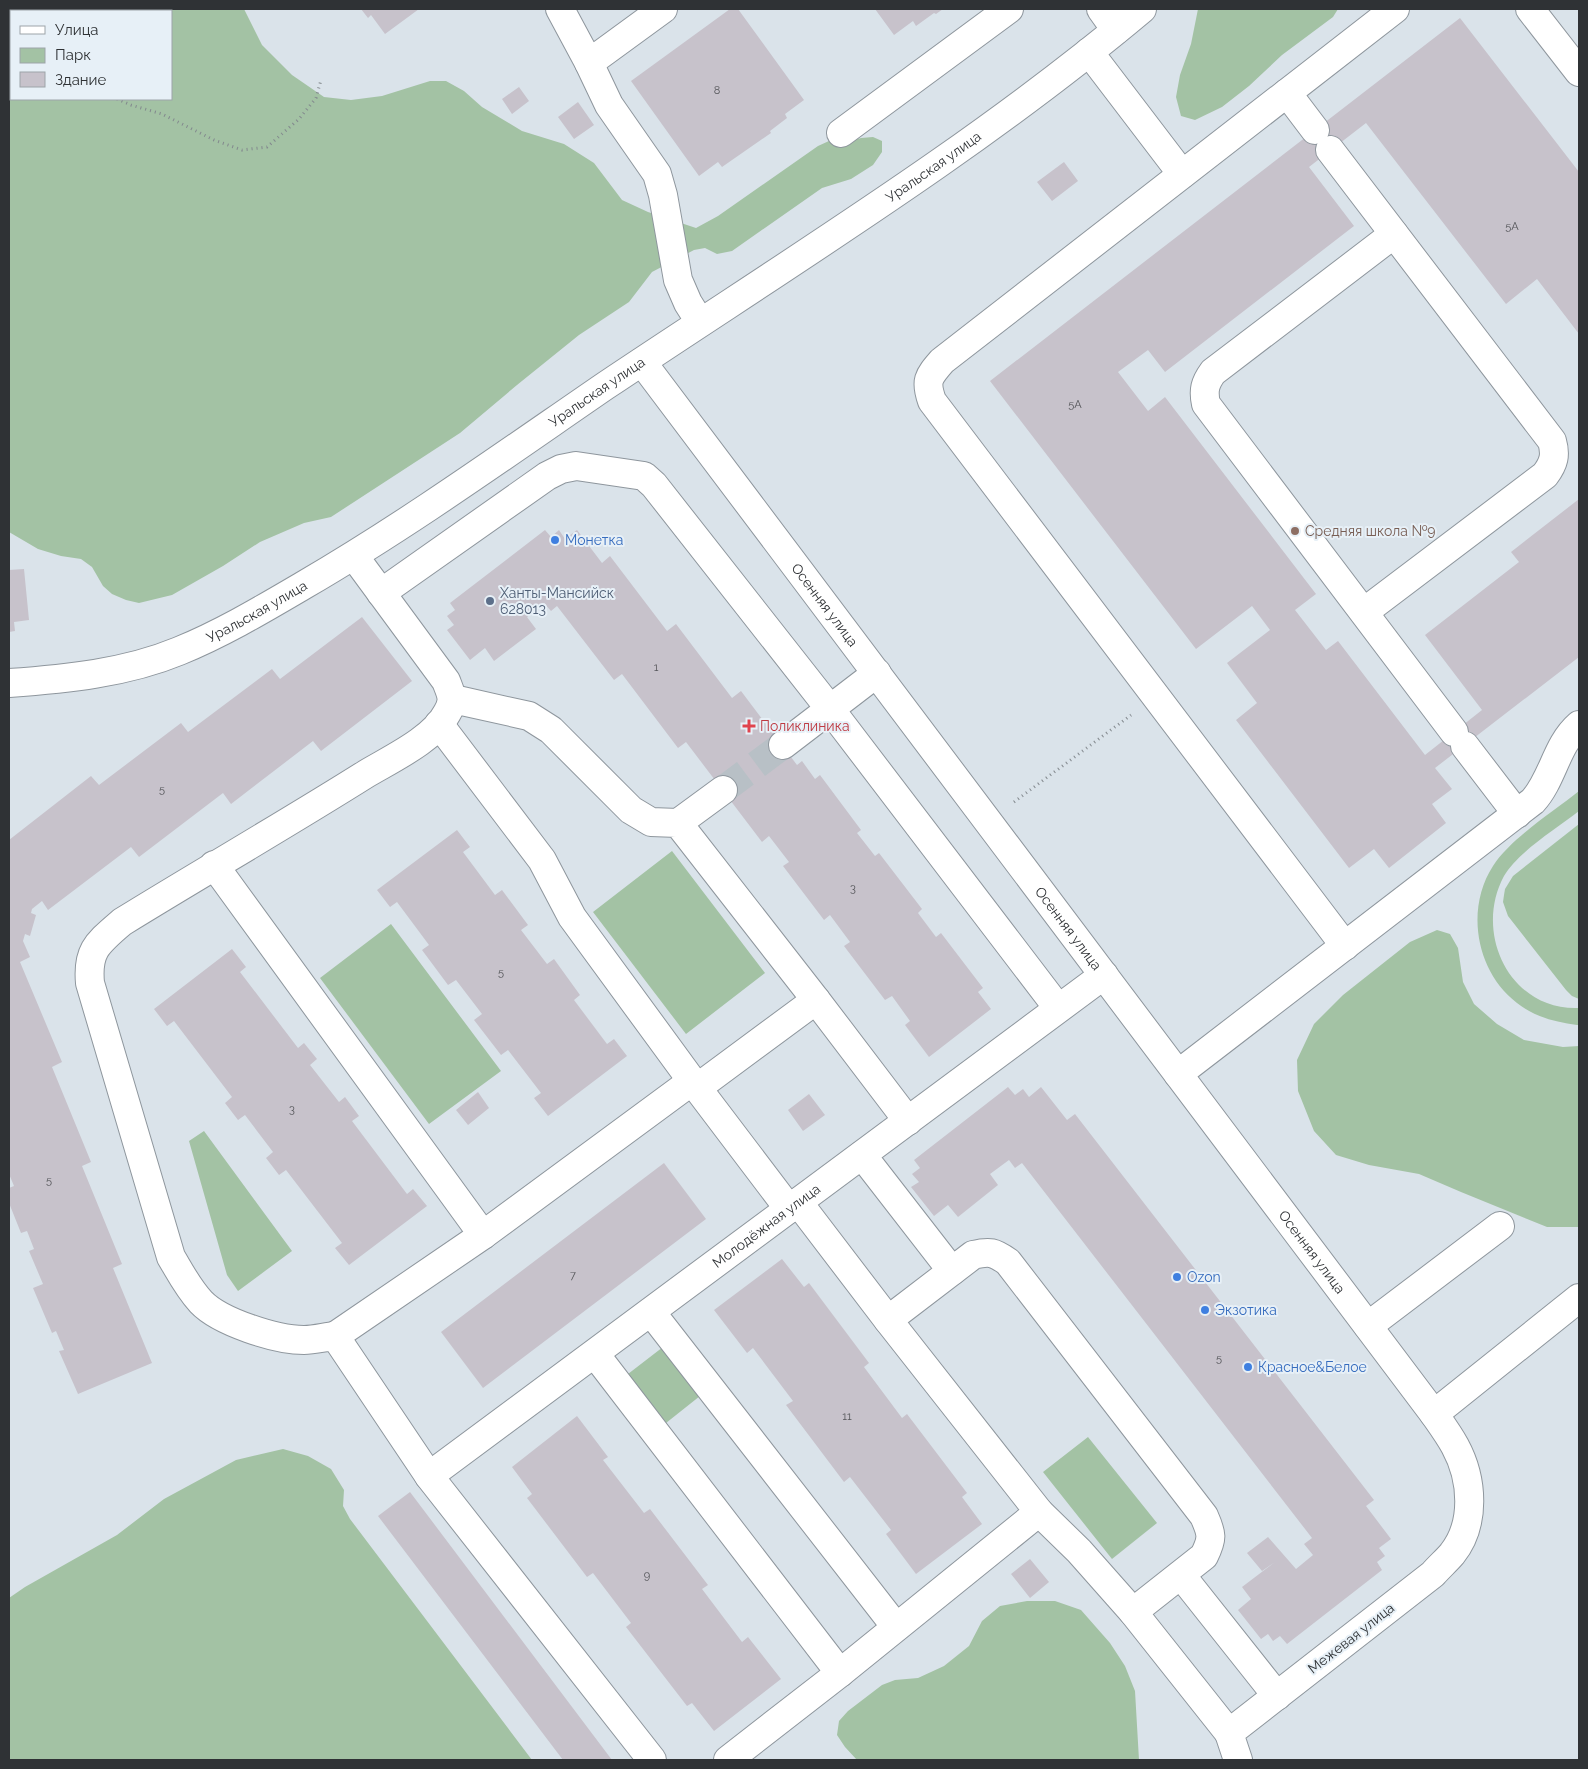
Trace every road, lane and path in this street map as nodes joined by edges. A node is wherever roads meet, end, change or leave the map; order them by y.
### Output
1 (560, 9) edge
2 (663, 9) edge
3 (1009, 9) edge
4 (1142, 9) edge
5 (1395, 9) edge
6 (1530, 9) edge
7 (1108, 20) edge
8 (1089, 52) junction
9 (589, 63) junction
10 (1579, 72) edge
11 (321, 80) dead end
12 (1287, 93) junction
13 (119, 100) edge
14 (842, 133) dead end
15 (1182, 174) junction
16 (1394, 234) junction
17 (700, 322) junction
18 (642, 362) junction
19 (354, 556) junction
20 (382, 593) junction
21 (1364, 612) junction
22 (877, 673) junction
23 (9, 683) edge
24 (1155, 696) junction
25 (453, 699) junction
26 (830, 709) junction
27 (439, 724) junction
28 (1579, 725) edge
29 (783, 745) tunnel mouth
30 (723, 790) tunnel mouth
31 (1517, 814) junction
32 (988, 821) junction
33 (678, 823) junction
34 (214, 865) junction
35 (1345, 946) junction
36 (1104, 975) junction
37 (816, 1000) junction
38 (1058, 1008) junction
39 (1178, 1074) junction
40 (695, 1085) junction
41 (908, 1121) junction
42 (862, 1155) junction
43 (794, 1205) junction
44 (1500, 1226) dead end
45 (483, 1235) junction
46 (952, 1271) junction
47 (1579, 1298) edge
48 (651, 1312) junction
49 (888, 1320) junction
50 (1368, 1326) junction
51 (335, 1336) junction
52 (595, 1354) junction
53 (1434, 1414) junction
54 (429, 1476) junction
55 (1470, 1506) joint
56 (1039, 1512) junction
57 (1181, 1575) junction
58 (1133, 1612) junction
59 (896, 1627) junction
60 (840, 1673) junction
61 (1277, 1696) junction
62 (1228, 1734) junction
63 (652, 1760) edge
64 (728, 1760) edge
65 (1238, 1760) edge

1 - 9 street
2 - 9 street
3 - 14 street
4 - 7 street, Уральская улица
5 - 12 street
6 - 10 street
7 - 8 street, Уральская улица
8 - 15 street
8 - 17 street, Уральская улица
9 - 17 street
11 - 13 path
12 - 15 street
12 - 16 street
15 - 24 street
16 - 21 street
16 - 21 street
17 - 18 street, Уральская улица
18 - 19 street, Уральская улица
18 - 22 street, Осенняя улица
19 - 20 street
19 - 23 street, Уральская улица
20 - 25 street
20 - 26 street
21 - 31 street
22 - 26 street
22 - 32 street, Осенняя улица
24 - 32 path
24 - 35 street
25 - 27 street
25 - 33 street
26 - 29 street
26 - 38 street
27 - 34 street
27 - 40 street
28 - 31 street
30 - 33 street
31 - 35 street
32 - 36 street, Осенняя улица
33 - 37 street
34 - 45 street
34 - 51 street
35 - 39 street
36 - 38 street, Молодёжная улица
36 - 39 street, Осенняя улица
37 - 40 street
37 - 41 street
38 - 41 street, Молодёжная улица
39 - 50 street, Осенняя улица
40 - 43 street
40 - 45 street
41 - 42 street, Молодёжная улица
42 - 43 street, Молодёжная улица
42 - 46 street
43 - 48 street, Молодёжная улица
43 - 49 street
44 - 50 street
45 - 51 street
46 - 49 street
46 - 57 street
47 - 53 street
48 - 52 street, Молодёжная улица
48 - 59 street
49 - 56 street
50 - 53 street, Осенняя улица
51 - 54 street
52 - 54 street, Молодёжная улица
52 - 60 street
53 - 55 street, Осенняя улица
54 - 63 street
55 - 61 street, Межевая улица
56 - 58 street
56 - 59 street
57 - 58 street
57 - 61 street
58 - 62 street
59 - 60 street
60 - 64 street
61 - 62 street, Межевая улица
62 - 65 street

